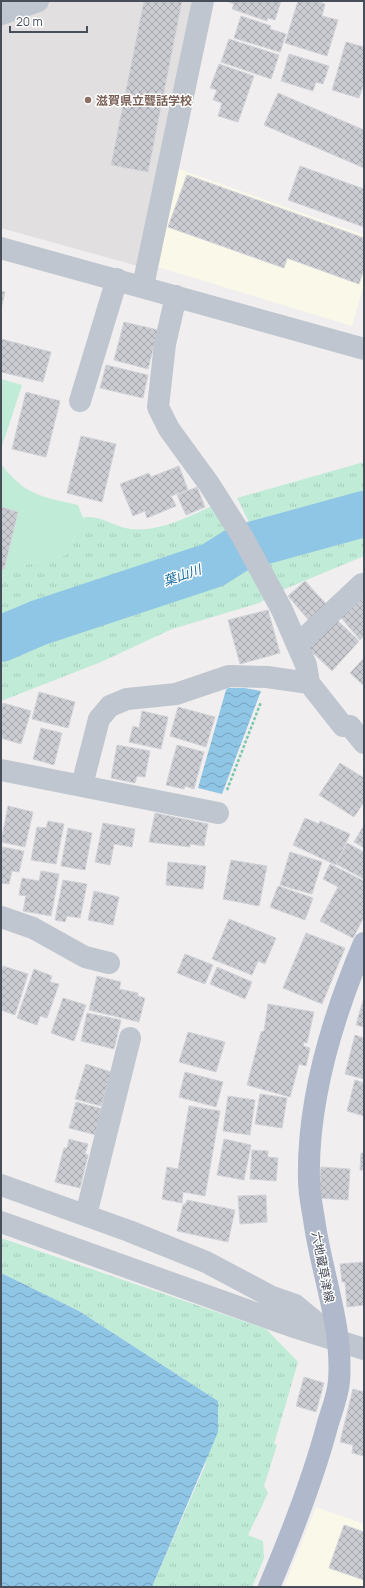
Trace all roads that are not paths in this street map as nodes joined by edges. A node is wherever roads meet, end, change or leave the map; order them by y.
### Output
1 (38, 1) edge
2 (203, 1) edge
3 (1, 14) edge
4 (1, 248) edge
5 (117, 279) junction
6 (143, 286) junction
7 (176, 296) junction
8 (364, 350) edge
9 (80, 401) dead end
10 (362, 584) dead end
11 (297, 645) junction
12 (309, 683) junction
13 (364, 743) edge
14 (1, 770) edge
15 (82, 785) junction
16 (218, 813) road end
17 (1, 917) edge
18 (364, 943) edge
19 (109, 963) dead end
20 (130, 1038) dead end
21 (1, 1185) edge
22 (86, 1215) junction
23 (1, 1222) edge
24 (338, 1340) junction
25 (364, 1349) edge
26 (269, 1587) edge

1 - 3 street
2 - 6 street
4 - 5 street
5 - 6 street
5 - 9 street
6 - 7 street
7 - 8 street
7 - 11 street
10 - 11 street
11 - 12 street
12 - 13 street
12 - 15 street
14 - 15 street
15 - 16 street
17 - 19 street
18 - 24 main road, 六地蔵草津線
20 - 22 street
21 - 22 street
22 - 24 street
23 - 24 street
24 - 25 street
24 - 26 main road, 六地蔵草津線

